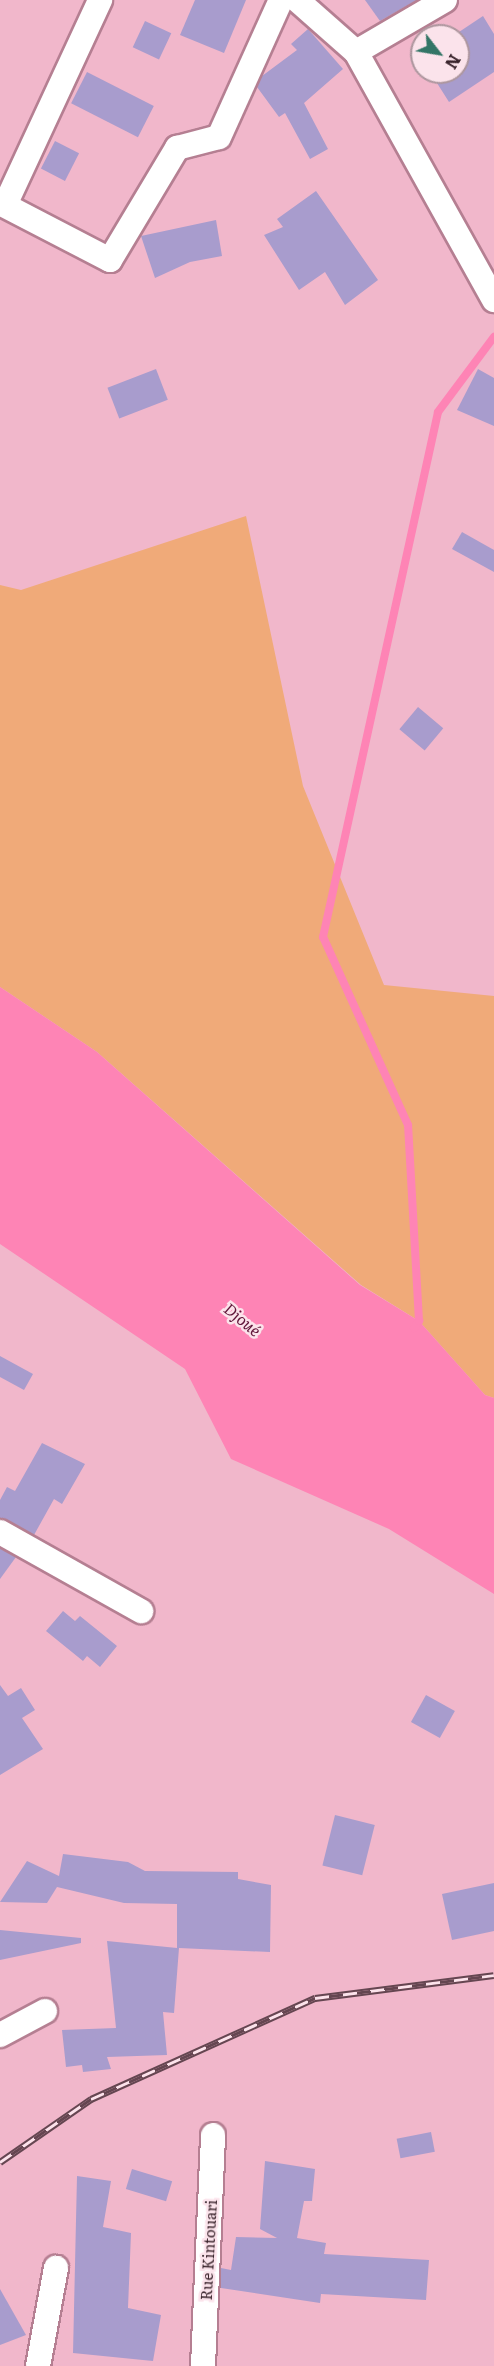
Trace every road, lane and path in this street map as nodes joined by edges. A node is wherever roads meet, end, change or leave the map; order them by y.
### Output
1 (100, 0) edge
2 (281, 0) edge
3 (297, 0) edge
4 (442, 1) edge
5 (356, 52) junction
6 (2, 204) edge
7 (494, 300) edge
8 (0, 1532) edge
9 (141, 1611) dead end
10 (45, 2011) dead end
11 (0, 2035) edge
12 (213, 2135) dead end
13 (56, 2268) dead end
14 (38, 2366) edge
15 (203, 2366) edge

1 - 6 street
2 - 6 street
3 - 5 street
4 - 5 street
5 - 7 street
8 - 9 street
10 - 11 street
12 - 15 street, Rue Kintouari
13 - 14 street

